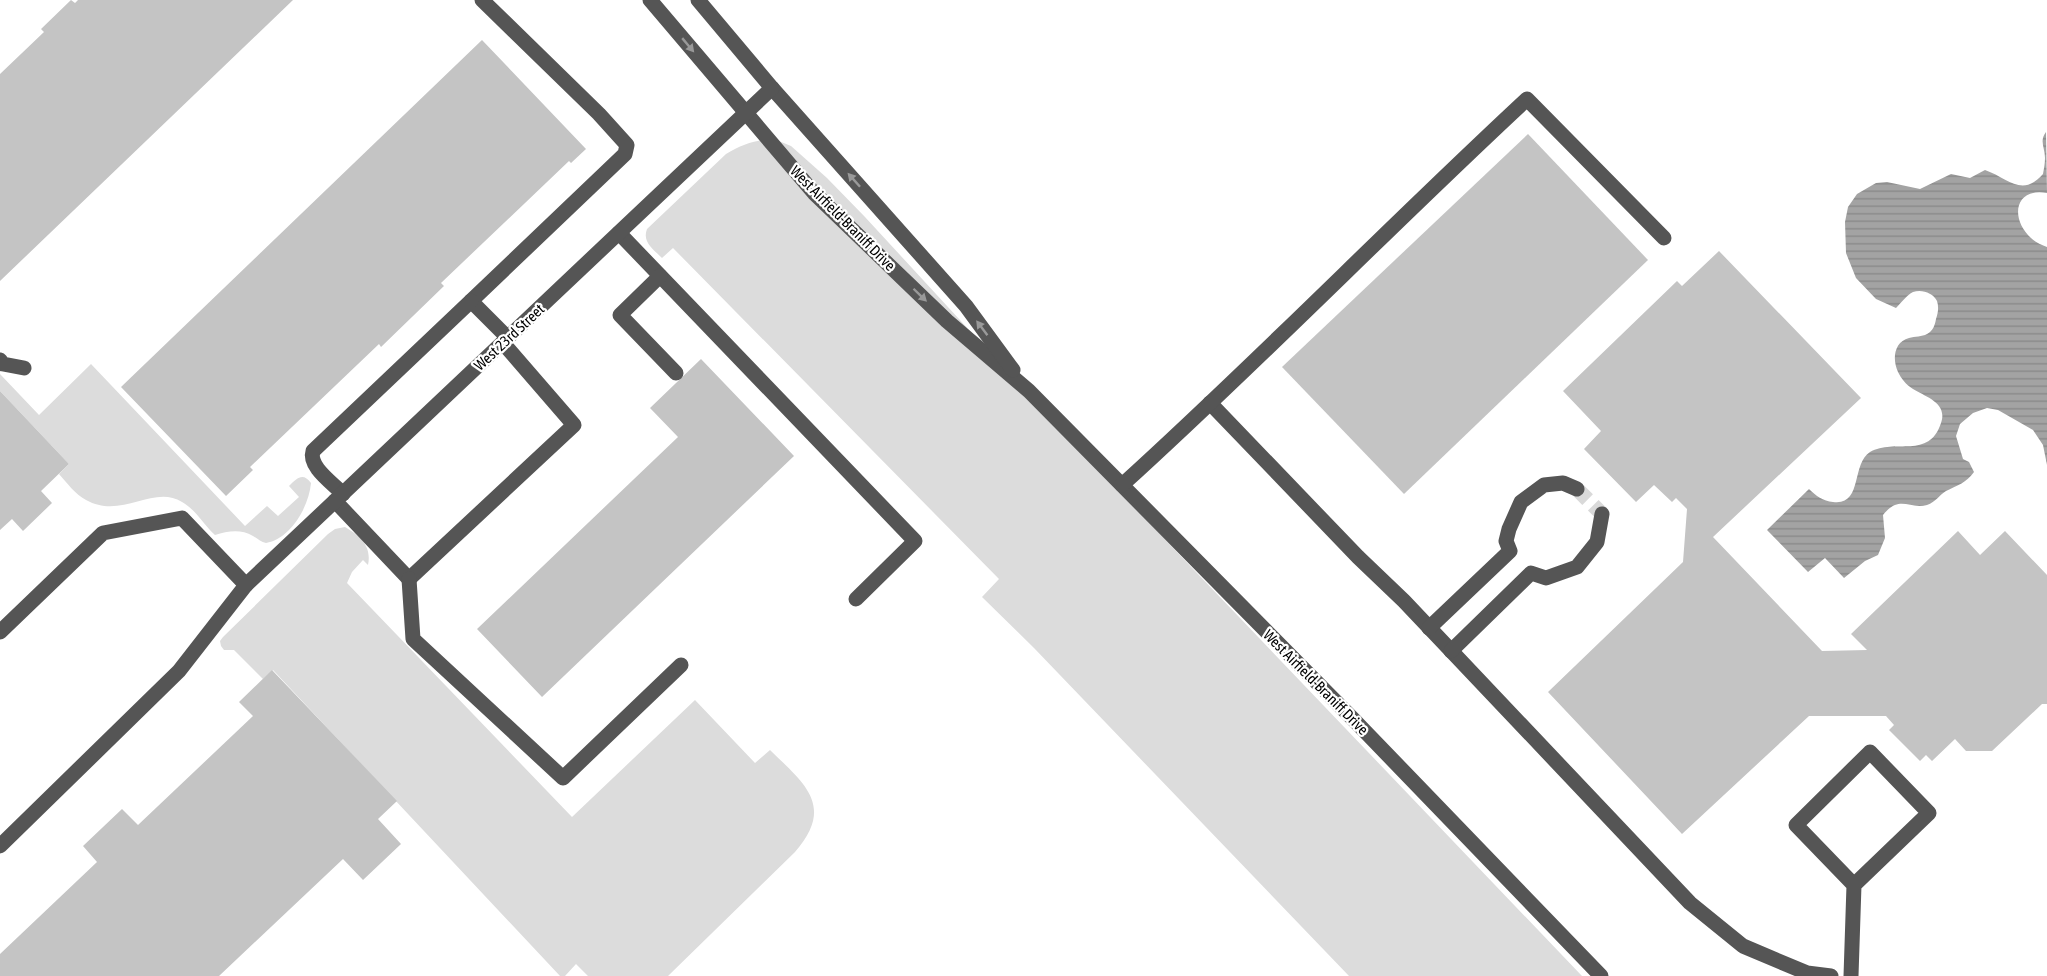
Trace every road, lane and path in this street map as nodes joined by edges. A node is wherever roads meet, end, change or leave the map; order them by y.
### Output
1 (482, 0) edge
2 (650, 0) edge
3 (698, 0) edge
4 (772, 88) junction
5 (746, 113) junction
6 (619, 233) junction
7 (1664, 238) dead end
8 (660, 276) junction
9 (471, 301) junction
10 (505, 340) junction
11 (0, 360) edge
12 (24, 368) dead end
13 (676, 373) dead end
14 (1029, 391) junction
15 (1210, 403) junction
16 (1122, 485) junction
17 (1577, 489) tunnel mouth
18 (339, 497) junction
19 (1602, 514) dead end
20 (409, 579) junction
21 (246, 585) junction
22 (856, 599) dead end
23 (1429, 628) junction
24 (0, 632) edge
25 (1451, 651) junction
26 (681, 665) dead end
27 (0, 846) edge
28 (1854, 885) junction
29 (1601, 976) edge
30 (1831, 976) edge
31 (1851, 976) edge

1 - 9 street
2 -> 5 street, West Airfield-Braniff Drive
3 - 4 street, West Airfield-Braniff Drive
4 - 5 street, West 23rd Street
14 -> 4 street, West Airfield-Braniff Drive
5 - 6 street, West 23rd Street
5 -> 14 street, West Airfield-Braniff Drive
6 - 8 street
6 - 10 street, West 23rd Street
7 - 15 street
8 - 13 street
8 - 22 street
9 - 10 street
9 - 18 street
10 - 18 street, West 23rd Street
10 - 20 street
11 - 12 street
14 - 16 street, West Airfield-Braniff Drive
15 - 16 street
15 - 23 street
16 - 29 street, West Airfield-Braniff Drive
17 - 23 street
18 - 20 street
18 - 21 street, West 23rd Street
19 - 25 street
20 - 26 street
21 - 24 street
21 - 27 street, West 23rd Street
23 - 25 street
25 - 30 street
28 - 28 street
28 - 31 street

